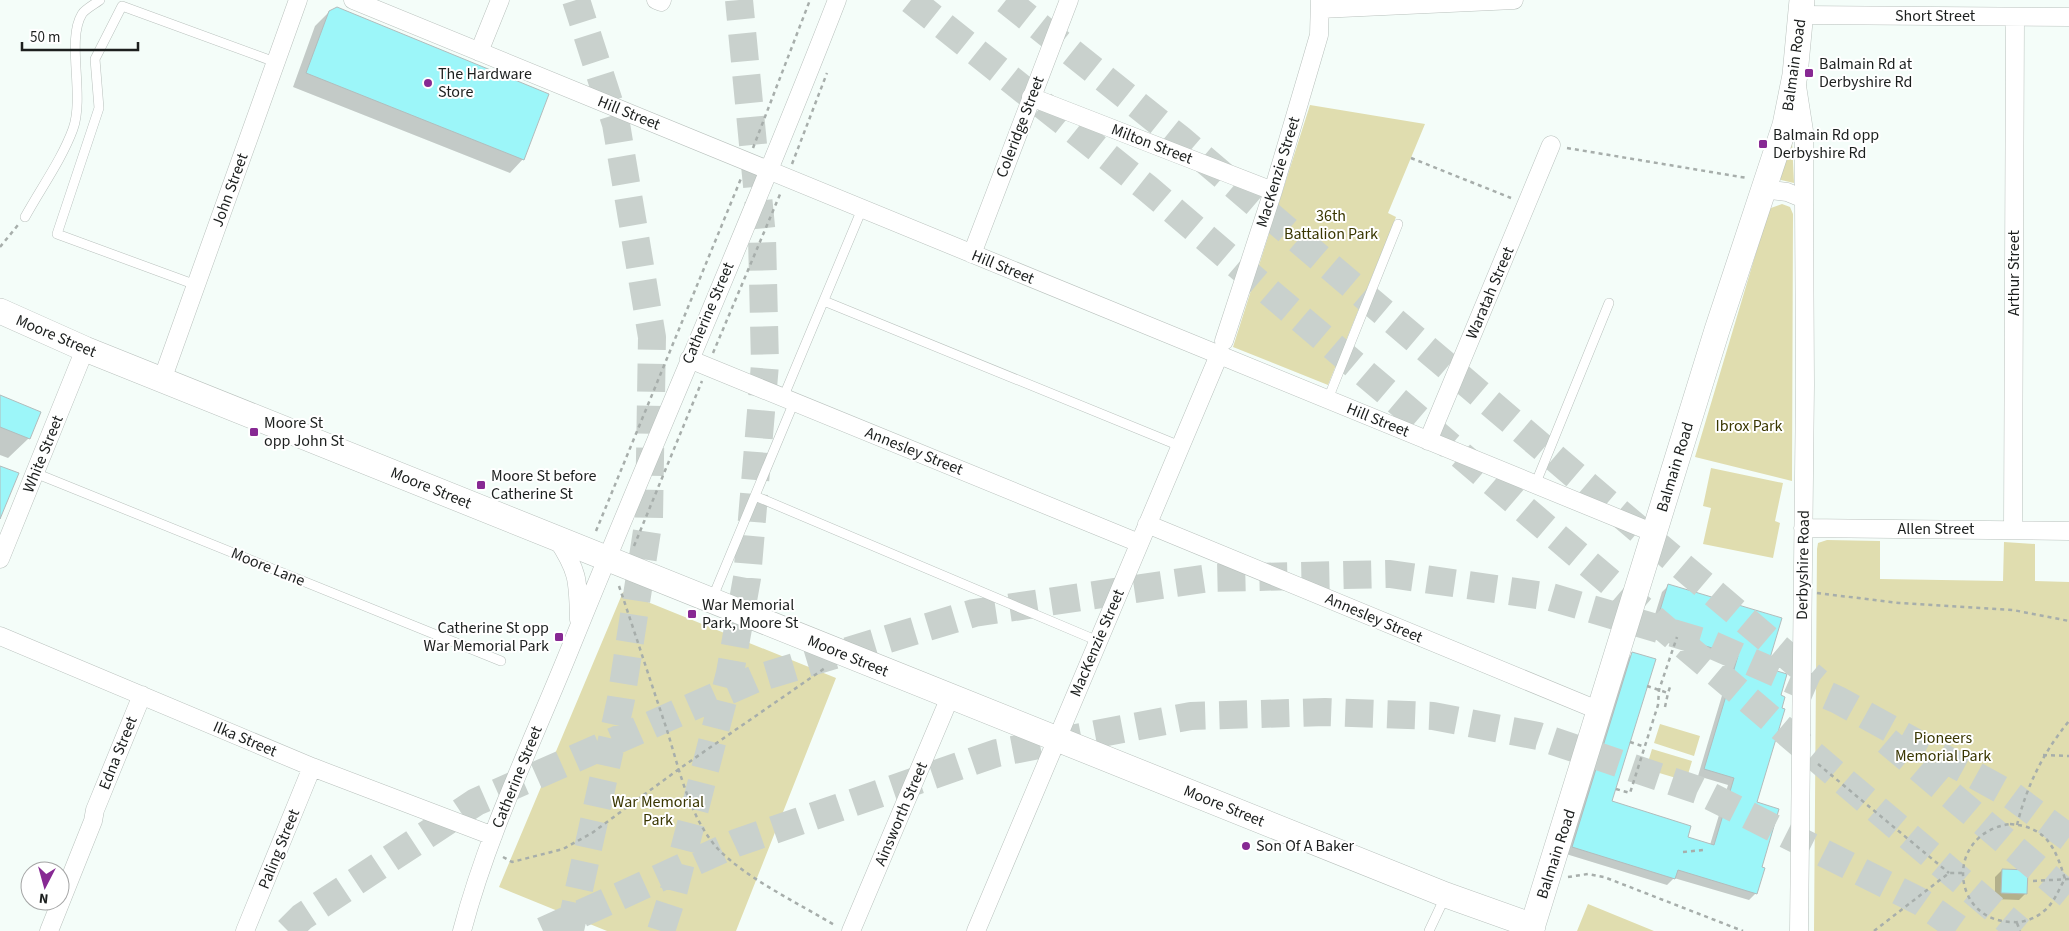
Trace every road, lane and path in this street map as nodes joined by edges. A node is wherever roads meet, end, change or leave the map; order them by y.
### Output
1 (100, 0) edge
2 (298, 0) edge
3 (353, 0) edge
4 (500, 0) edge
5 (656, 0) edge
6 (662, 0) edge
7 (810, 0) edge
8 (837, 0) edge
9 (1069, 0) edge
10 (1514, 0) edge
11 (1320, 4) edge
12 (1802, 8) edge
13 (2015, 17) junction
14 (2069, 17) edge
15 (479, 52) junction
16 (275, 62) junction
17 (828, 71) dead end
18 (1795, 75) junction
19 (1031, 97) junction
20 (1551, 145) joint
21 (1411, 158) dead end
22 (747, 162) junction
23 (769, 171) junction
24 (786, 178) junction
25 (1755, 183) junction
26 (1273, 191) junction
27 (1804, 199) junction
28 (1527, 204) junction
29 (862, 209) junction
30 (25, 217) joint
31 (1398, 224) dead end
32 (0, 247) edge
33 (972, 254) junction
34 (196, 285) junction
35 (824, 301) junction
36 (1609, 303) dead end
37 (0, 311) edge
38 (1221, 348) junction
39 (85, 349) junction
40 (689, 360) junction
41 (707, 367) junction
42 (162, 380) junction
43 (788, 400) junction
44 (1328, 400) junction
45 (1428, 441) junction
46 (1180, 446) junction
47 (35, 473) junction
48 (1535, 484) junction
49 (755, 496) junction
50 (1147, 524) junction
51 (1803, 528) junction
52 (2013, 529) junction
53 (596, 531) dead end
54 (2069, 531) edge
55 (1654, 534) junction
56 (557, 540) junction
57 (1139, 543) junction
58 (632, 545) dead end
59 (0, 559) edge
60 (606, 559) junction
61 (619, 586) dead end
62 (1814, 592) dead end
63 (711, 601) junction
64 (2069, 621) edge
65 (579, 626) junction
66 (0, 636) edge
67 (1677, 637) dead end
68 (1098, 641) junction
69 (501, 661) dead end
70 (826, 667) dead end
71 (1647, 686) dead end
72 (1670, 687) dead end
73 (1659, 690) junction
74 (1668, 693) junction
75 (142, 695) junction
76 (950, 697) junction
77 (1664, 707) dead end
78 (1600, 711) junction
79 (2069, 721) edge
80 (1056, 739) junction
81 (1630, 742) dead end
82 (1645, 746) junction
83 (1801, 750) junction
84 (2043, 755) junction
85 (2069, 756) edge
86 (312, 766) junction
87 (679, 769) junction
88 (1616, 789) dead end
89 (95, 810) junction
90 (2017, 825) junction
91 (493, 836) junction
92 (1704, 850) dead end
93 (1683, 852) dead end
94 (502, 857) dead end
95 (66, 861) edge
96 (1949, 873) junction
97 (1962, 873) junction
98 (1568, 877) dead end
99 (2067, 879) edge
100 (2033, 881) dead end
101 (1446, 894) junction
102 (46, 911) edge
103 (2017, 922) junction
104 (844, 929) edge
105 (1532, 929) edge
106 (38, 931) edge
107 (49, 931) edge
108 (245, 931) edge
109 (462, 931) edge
110 (976, 931) edge
111 (1429, 931) edge
112 (1743, 931) edge
113 (1799, 931) edge
114 (1874, 931) edge
115 (2020, 931) edge

1 - 30 lane
2 - 16 street, John Street
3 - 15 street, Hill Street
4 - 15 street
5 - 6 street
7 - 22 path, Catherine Street
8 - 23 street, Catherine Street
9 - 19 street, Coleridge Street
10 - 11 street
11 - 26 street, MacKenzie Street
12 - 13 street, Short Street
12 - 18 main road, Balmain Road
13 - 14 street, Short Street
13 - 52 street, Arthur Street
15 - 22 street, Hill Street
16 - 34 street, John Street
16 - 34 lane
17 - 24 path
18 - 25 main road, Balmain Road
18 - 27 street, Derbyshire Road
19 - 26 street, Milton Street
19 - 33 street, Coleridge Street
20 - 25 path
20 - 28 street, Waratah Street
21 - 28 path
22 - 23 street, Hill Street
22 - 53 path, Catherine Street
23 - 24 street, Hill Street
23 - 40 street, Catherine Street
24 - 29 street, Hill Street
24 - 41 path
25 - 27 street
25 - 55 main road, Balmain Road
26 - 38 street, MacKenzie Street
27 - 51 street, Derbyshire Road
28 - 45 street, Waratah Street
29 - 33 street, Hill Street
29 - 35 lane
30 - 32 path
31 - 44 lane
33 - 38 street, Hill Street
34 - 42 street, John Street
35 - 43 lane
35 - 46 lane
36 - 48 lane
37 - 39 main road, Moore Street
38 - 44 street, Hill Street
38 - 46 street, MacKenzie Street
39 - 42 main road, Moore Street
39 - 47 street, White Street
40 - 41 street, Annesley Street
40 - 60 street, Catherine Street
41 - 43 street, Annesley Street
41 - 58 path
42 - 56 main road, Moore Street
43 - 49 lane
43 - 57 street, Annesley Street
44 - 45 street, Hill Street
45 - 48 street, Hill Street
46 - 50 street, MacKenzie Street
47 - 59 street, White Street
47 - 69 lane, Moore Lane
48 - 55 street, Hill Street
49 - 63 lane
49 - 68 lane
50 - 57 street, MacKenzie Street
50 - 78 street, Annesley Street
51 - 52 street, Allen Street
51 - 83 street, Derbyshire Road
52 - 54 street, Allen Street
55 - 78 main road, Balmain Road
56 - 60 main road, Moore Street
56 - 65 street, Catherine Street
57 - 68 street, MacKenzie Street
60 - 63 main road, Moore Street
60 - 65 street, Catherine Street
61 - 87 path
62 - 64 path
63 - 76 main road, Moore Street
65 - 91 street, Catherine Street
66 - 75 street, Ilka Street
67 - 73 path, bridge
68 - 80 street, MacKenzie Street
70 - 87 path
71 - 73 path
72 - 74 path
73 - 74 path
73 - 82 path, bridge
74 - 77 path
75 - 86 street, Ilka Street
75 - 89 street, Edna Street
76 - 80 main road, Moore Street
76 - 104 street, Ainsworth Street
78 - 105 main road, Balmain Road
79 - 84 path
80 - 101 main road, Moore Street
80 - 110 street, MacKenzie Street
81 - 82 path
82 - 88 path, bridge
83 - 96 path
83 - 113 street, Derbyshire Road
84 - 85 path
84 - 90 path
86 - 91 street, Ilka Street
86 - 108 street, Paling Street
87 - 94 path
87 - 104 path
89 - 95 street, Edna Street
89 - 107 street, Edna Street
90 - 97 path
90 - 99 path
91 - 109 street, Catherine Street
92 - 93 path
96 - 97 path
96 - 114 path
97 - 103 path
98 - 112 path
99 - 100 path
99 - 103 path
101 - 105 main road, Moore Street
101 - 111 lane
102 - 106 street
103 - 115 path

